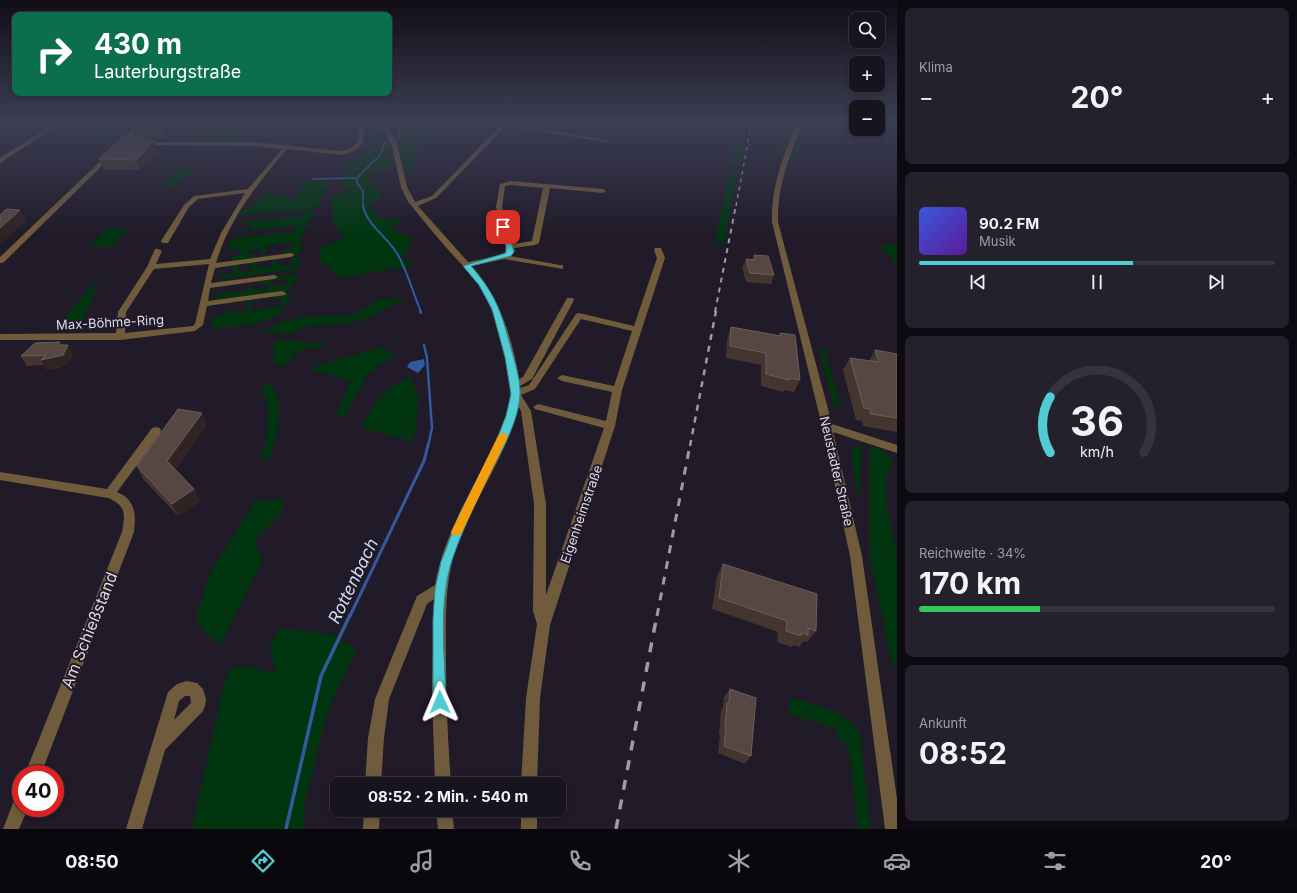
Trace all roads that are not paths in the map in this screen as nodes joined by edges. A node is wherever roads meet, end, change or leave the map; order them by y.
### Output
1 (107, 160) edge
2 (276, 160) edge
3 (398, 160) edge
4 (470, 160) edge
5 (785, 160) edge
6 (547, 186) junction
7 (250, 191) junction
8 (603, 191) dead end
9 (414, 205) junction
10 (165, 241) dead end
11 (510, 246) junction
12 (658, 250) dead end
13 (158, 251) dead end
14 (291, 256) dead end
15 (504, 257) junction
16 (0, 261) edge
17 (212, 264) junction
18 (467, 266) junction
19 (151, 267) junction
20 (560, 267) dead end
21 (274, 277) dead end
22 (208, 286) junction
23 (282, 293) dead end
24 (570, 300) dead end
25 (204, 304) junction
26 (636, 329) junction
27 (0, 337) edge
28 (120, 337) junction
29 (562, 378) dead end
30 (515, 390) junction
31 (617, 390) junction
32 (538, 407) dead end
33 (610, 426) junction
34 (827, 426) junction
35 (156, 430) dead end
36 (897, 449) edge
37 (0, 476) edge
38 (110, 494) junction
39 (440, 589) junction
40 (543, 625) junction
41 (160, 744) dead end
42 (37, 765) edge
43 (373, 777) edge
44 (443, 777) edge
45 (529, 777) edge
46 (16, 817) edge
47 (372, 817) edge
48 (445, 817) edge
49 (529, 817) edge
50 (11, 829) edge
51 (134, 829) edge
52 (371, 829) edge
53 (446, 829) edge
54 (529, 829) edge
55 (893, 829) edge

1 - 16 street
2 - 7 street, Max-Böhme-Ring
3 - 9 street
4 - 9 street
5 - 34 street, Neustadter Straße
6 - 8 street
6 - 11 street
6 - 11 street
7 - 10 street
7 - 17 street, Max-Böhme-Ring
9 - 18 street
11 - 15 street
12 - 26 street, Eigenheimstraße
13 - 19 street
14 - 17 street
15 - 18 street
15 - 20 street
17 - 19 street
17 - 22 street, Max-Böhme-Ring
18 - 30 street
19 - 28 street
21 - 22 street
22 - 25 street, Max-Böhme-Ring
23 - 25 street
24 - 30 street
25 - 28 street, Max-Böhme-Ring
26 - 30 street
26 - 31 street, Eigenheimstraße
27 - 28 street, Max-Böhme-Ring
29 - 31 street
30 - 39 street
30 - 40 street
31 - 33 street, Eigenheimstraße
32 - 33 street
33 - 40 street, Eigenheimstraße
34 - 36 street
34 - 55 street, Neustadter Straße
35 - 38 street
37 - 38 street, Am Schießstand
38 - 42 street, Am Schießstand
39 - 43 street
39 - 44 street
40 - 45 street, Eigenheimstraße
41 - 51 street
46 - 50 street
47 - 52 street
48 - 53 street
49 - 54 street

